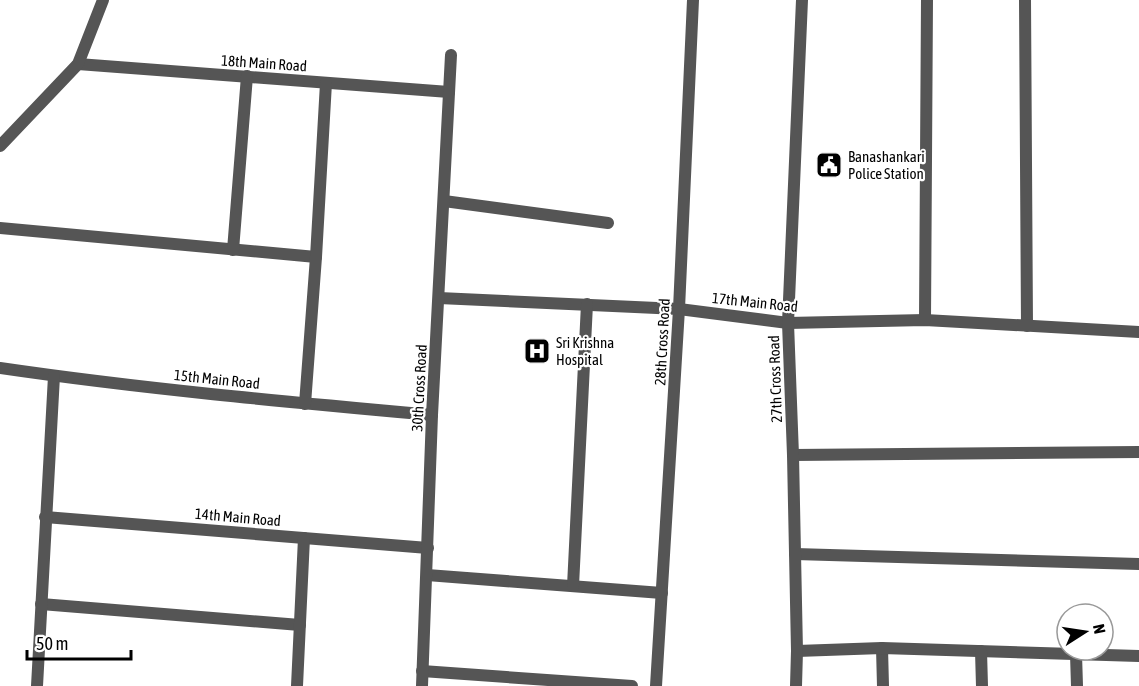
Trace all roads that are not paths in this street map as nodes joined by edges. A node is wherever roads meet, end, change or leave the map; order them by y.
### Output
1 (103, 0) edge
2 (693, 0) edge
3 (802, 0) edge
4 (927, 0) edge
5 (1025, 0) edge
6 (451, 55) dead end
7 (78, 64) junction
8 (247, 76) junction
9 (326, 82) junction
10 (448, 92) junction
11 (0, 146) edge
12 (444, 201) junction
13 (608, 223) dead end
14 (0, 228) edge
15 (233, 250) junction
16 (316, 258) junction
17 (439, 298) junction
18 (587, 304) junction
19 (679, 309) junction
20 (925, 320) junction
21 (788, 323) junction
22 (1027, 326) junction
23 (1139, 332) edge
24 (0, 368) edge
25 (54, 376) junction
26 (305, 404) junction
27 (432, 415) junction
28 (1139, 452) edge
29 (793, 455) junction
30 (45, 517) junction
31 (304, 538) junction
32 (428, 548) junction
33 (795, 554) junction
34 (1139, 564) edge
35 (426, 575) junction
36 (573, 586) junction
37 (662, 593) junction
38 (41, 604) junction
39 (300, 625) junction
40 (882, 648) junction
41 (797, 651) junction
42 (981, 651) junction
43 (1055, 653) edge
44 (1115, 655) edge
45 (1139, 656) edge
46 (1076, 662) edge
47 (422, 671) junction
48 (546, 683) edge
49 (37, 686) edge
50 (297, 686) edge
51 (422, 686) edge
52 (632, 686) edge
53 (656, 686) edge
54 (796, 686) edge
55 (883, 686) edge
56 (982, 686) edge
57 (1077, 686) edge

1 - 7 street
2 - 19 street, 28th Cross Road
3 - 21 street, 27th Cross Road
4 - 20 street
5 - 22 street
6 - 10 street, 30th Cross Road
7 - 8 street, 18th Main Road
7 - 11 street
8 - 9 street, 18th Main Road
8 - 15 street
9 - 10 street, 18th Main Road
9 - 16 street
10 - 12 street, 30th Cross Road
12 - 13 street
12 - 17 street, 30th Cross Road
14 - 15 street
15 - 16 street
16 - 26 street
17 - 18 street, 17th Main Road
17 - 27 street, 30th Cross Road
18 - 19 street, 17th Main Road
18 - 36 street
19 - 21 street, 17th Main Road
19 - 37 street, 28th Cross Road
20 - 21 street, 17th Main Road
20 - 22 street, 17th Main Road
21 - 29 street, 27th Cross Road
22 - 23 street, 17th Main Road
24 - 25 street, 15th Main Road
25 - 26 street, 15th Main Road
25 - 30 street
26 - 27 street, 15th Main Road
27 - 32 street, 30th Cross Road
28 - 29 street
29 - 33 street, 27th Cross Road
30 - 31 street, 14th Main Road
30 - 38 street
31 - 32 street, 14th Main Road
31 - 39 street
32 - 35 street, 30th Cross Road
33 - 34 street
33 - 41 street, 27th Cross Road
35 - 36 street
35 - 47 street, 30th Cross Road
36 - 37 street
37 - 53 street, 28th Cross Road
38 - 39 street
38 - 49 street
39 - 50 street
40 - 41 street
40 - 42 street
40 - 55 street
41 - 54 street, 27th Cross Road
42 - 43 street
42 - 56 street
44 - 45 street
46 - 57 street
47 - 48 street
47 - 51 street, 30th Cross Road
48 - 52 street

